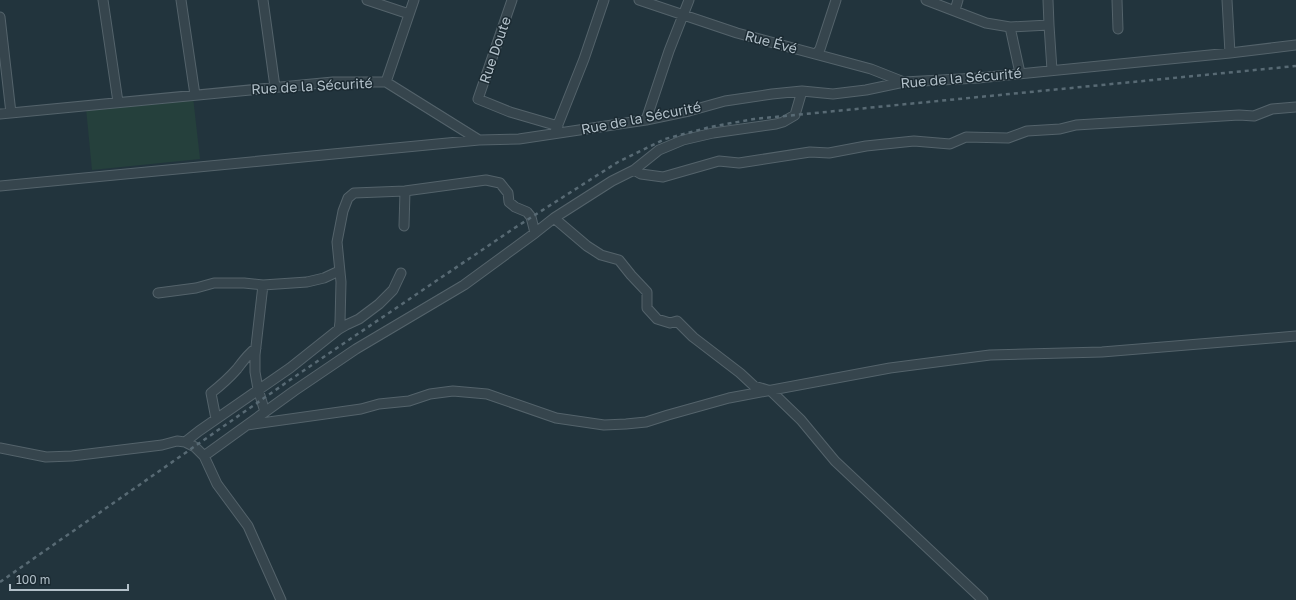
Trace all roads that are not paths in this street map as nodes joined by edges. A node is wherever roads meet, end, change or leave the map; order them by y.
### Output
1 (103, 0) edge
2 (181, 0) edge
3 (263, 0) edge
4 (367, 0) edge
5 (414, 0) edge
6 (512, 0) edge
7 (604, 0) edge
8 (639, 0) edge
9 (689, 0) edge
10 (836, 0) edge
11 (926, 0) edge
12 (958, 0) edge
13 (1048, 0) edge
14 (1117, 0) edge
15 (1227, 0) edge
16 (955, 10) junction
17 (409, 14) junction
18 (682, 15) junction
19 (0, 17) edge
20 (1049, 25) junction
21 (1010, 27) junction
22 (1118, 29) dead end
23 (1296, 45) edge
24 (1230, 53) junction
25 (816, 54) junction
26 (1052, 70) junction
27 (1020, 73) junction
28 (386, 82) junction
29 (904, 82) junction
30 (275, 87) junction
31 (802, 91) junction
32 (195, 95) junction
33 (118, 102) junction
34 (1296, 107) edge
35 (11, 113) junction
36 (0, 114) edge
37 (646, 120) junction
38 (556, 130) junction
39 (479, 140) junction
40 (634, 170) junction
41 (0, 186) edge
42 (405, 191) junction
43 (554, 218) junction
44 (404, 226) dead end
45 (536, 233) junction
46 (339, 271) junction
47 (401, 273) dead end
48 (263, 285) junction
49 (158, 293) dead end
50 (339, 329) junction
51 (1296, 336) edge
52 (256, 348) junction
53 (258, 389) junction
54 (771, 391) junction
55 (265, 412) junction
56 (216, 419) junction
57 (247, 425) junction
58 (185, 442) junction
59 (0, 448) edge
60 (204, 456) junction
61 (281, 600) edge
62 (983, 600) edge

1 - 33 street
2 - 32 street
3 - 30 street
4 - 17 street
5 - 17 street
6 - 38 street, Rue Doute
7 - 38 street
8 - 18 street, Rue Évé
9 - 18 street
10 - 25 street
11 - 16 street
12 - 16 street
13 - 20 street
14 - 22 street
15 - 24 street
16 - 21 street
17 - 28 street
18 - 25 street, Rue Évé
18 - 37 street
19 - 35 street
20 - 21 street
20 - 26 street
21 - 27 street
23 - 24 street, Rue de la Sécurité
24 - 26 street, Rue de la Sécurité
25 - 29 street, Rue Évé
26 - 27 street, Rue de la Sécurité
27 - 29 street, Rue de la Sécurité
28 - 30 street, Rue de la Sécurité
28 - 39 street, Rue de la Sécurité
29 - 31 street, Rue de la Sécurité
30 - 32 street, Rue de la Sécurité
31 - 37 street, Rue de la Sécurité
31 - 40 street
32 - 33 street, Rue de la Sécurité
33 - 35 street, Rue de la Sécurité
34 - 40 street
35 - 36 street, Rue de la Sécurité
37 - 38 street, Rue de la Sécurité
38 - 39 street, Rue de la Sécurité
39 - 41 street
40 - 43 street
42 - 44 street
42 - 45 street
42 - 46 street
43 - 45 street
43 - 54 street
45 - 55 street
46 - 48 street
46 - 50 street
47 - 50 street
48 - 49 street
48 - 52 street
50 - 53 street
51 - 54 street
52 - 53 street
52 - 56 street
53 - 55 street
53 - 56 street
54 - 57 street
54 - 62 street
55 - 57 street
56 - 58 street
57 - 60 street
58 - 59 street
58 - 60 street
60 - 61 street

